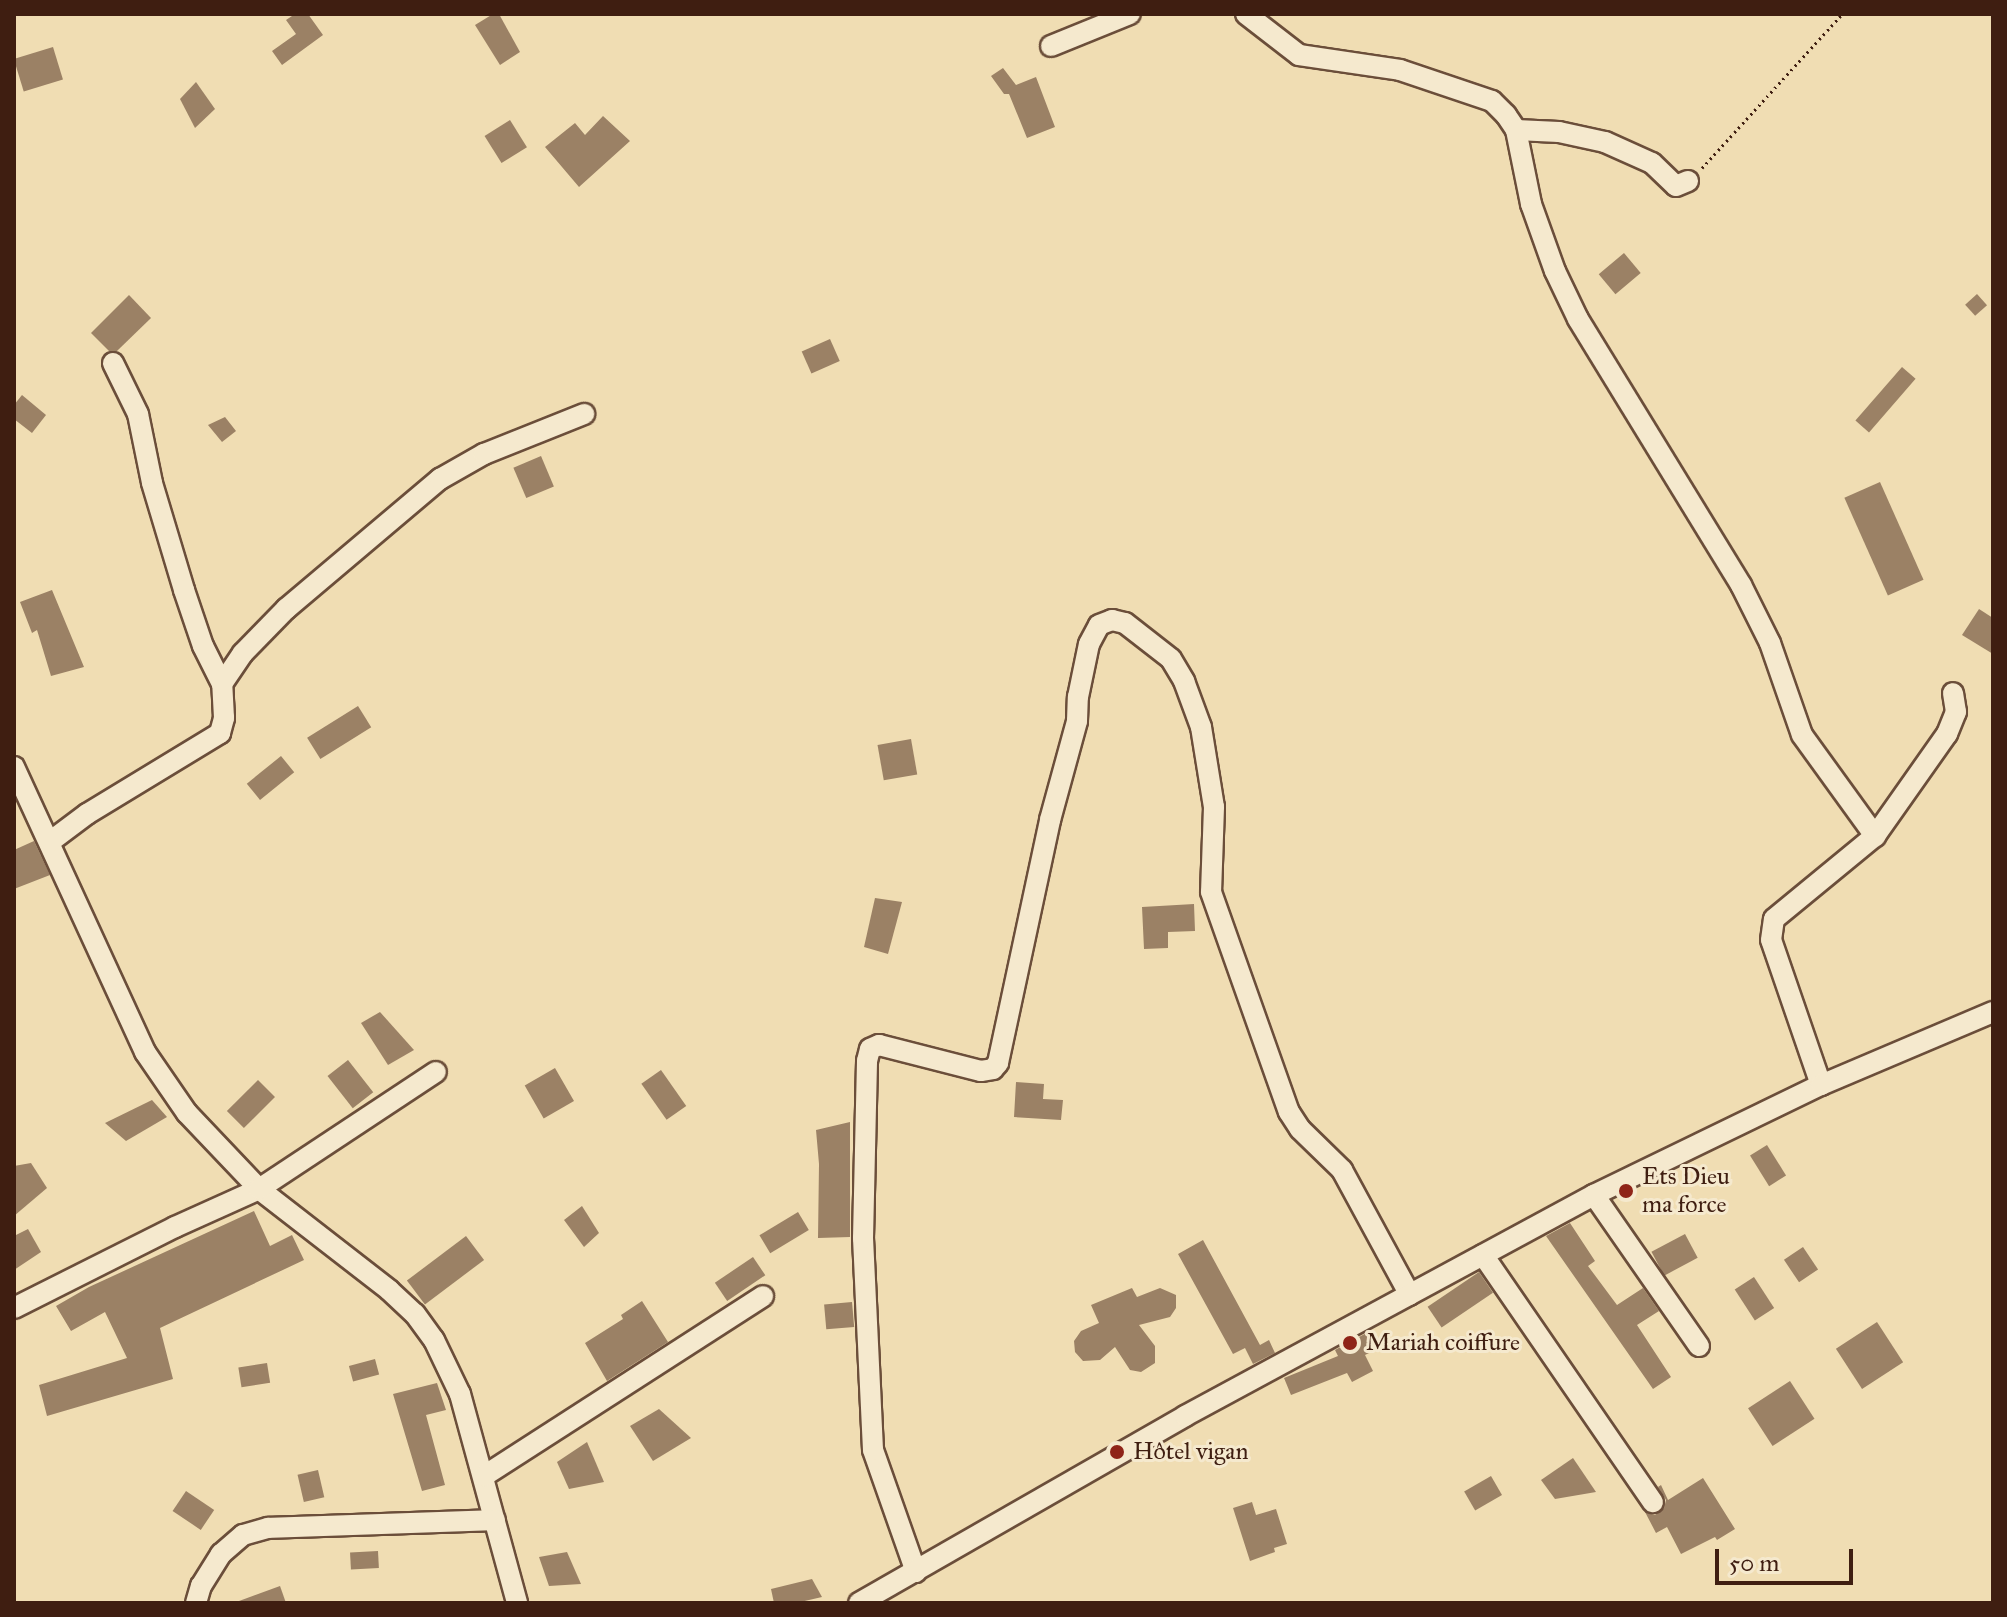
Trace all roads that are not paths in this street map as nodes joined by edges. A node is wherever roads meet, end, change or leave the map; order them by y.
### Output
1 (1130, 14) edge
2 (1246, 14) edge
3 (1051, 46) dead end
4 (1516, 130) junction
5 (1688, 181) road end
6 (113, 363) dead end
7 (584, 414) dead end
8 (222, 684) junction
9 (1953, 693) dead end
10 (14, 767) edge
11 (1875, 836) junction
12 (51, 841) junction
13 (1993, 1012) edge
14 (436, 1072) dead end
15 (1821, 1085) junction
16 (259, 1189) junction
17 (1594, 1195) junction
18 (1483, 1255) junction
19 (1410, 1295) junction
20 (763, 1296) dead end
21 (14, 1308) edge
22 (1699, 1346) dead end
23 (484, 1476) junction
24 (1653, 1502) dead end
25 (495, 1520) junction
26 (916, 1572) junction
27 (196, 1603) edge
28 (517, 1603) edge
29 (859, 1603) edge

1 - 3 street
2 - 4 street
4 - 5 street
4 - 11 street
6 - 8 street
7 - 8 street
8 - 12 street
9 - 11 street
10 - 12 street
11 - 15 street
12 - 16 street
13 - 15 street
14 - 16 street
15 - 17 street
16 - 21 street
16 - 23 street
17 - 18 street
17 - 22 street
18 - 19 street
18 - 24 street
19 - 26 street
19 - 26 street
20 - 23 street
23 - 25 street
25 - 27 street
25 - 28 street
26 - 29 street

